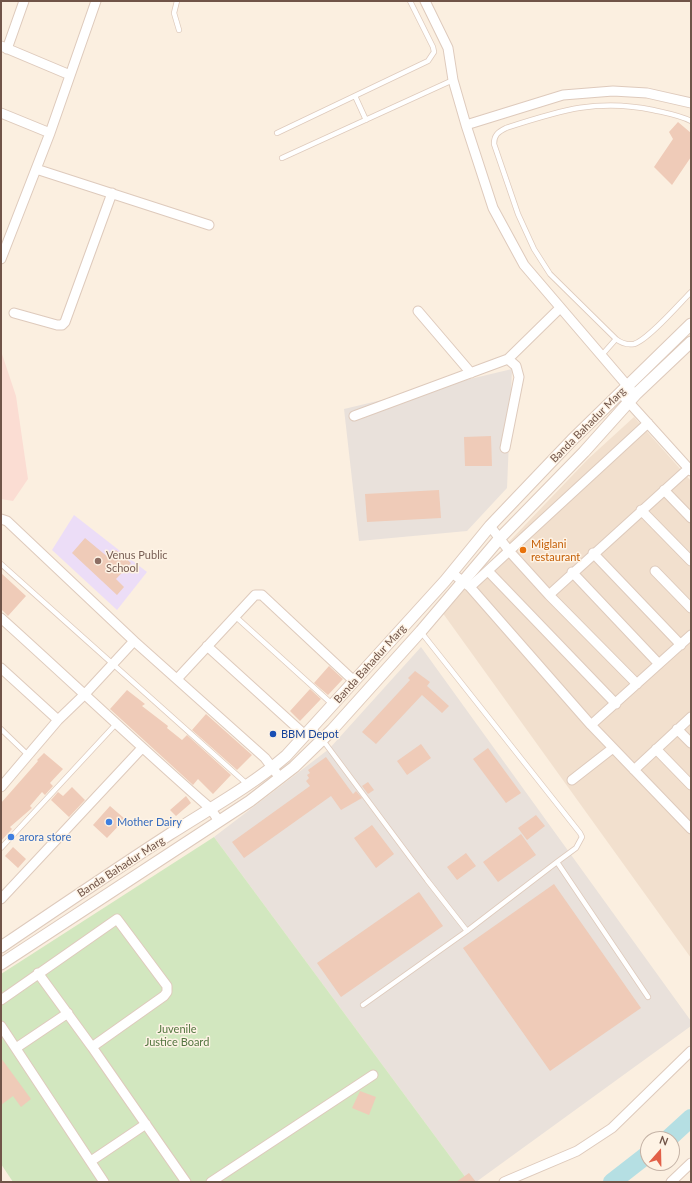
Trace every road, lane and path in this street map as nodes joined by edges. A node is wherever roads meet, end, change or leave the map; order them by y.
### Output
1 (24, 1) edge
2 (96, 1) edge
3 (177, 1) edge
4 (410, 1) edge
5 (425, 1) edge
6 (179, 30) dead end
7 (4, 48) edge
8 (70, 75) junction
9 (453, 80) junction
10 (355, 96) junction
11 (691, 104) edge
12 (1, 113) edge
13 (366, 120) junction
14 (691, 121) edge
15 (466, 125) junction
16 (50, 133) junction
17 (278, 134) dead end
18 (282, 158) dead end
19 (36, 169) junction
20 (112, 193) junction
21 (209, 225) dead end
22 (2, 259) edge
23 (691, 292) edge
24 (559, 308) junction
25 (418, 311) dead end
26 (14, 313) dead end
27 (691, 324) edge
28 (616, 339) junction
29 (691, 342) edge
30 (601, 356) junction
31 (508, 359) junction
32 (471, 373) junction
33 (624, 389) junction
34 (633, 398) junction
35 (354, 416) dead end
36 (648, 423) junction
37 (505, 448) dead end
38 (690, 470) edge
39 (664, 490) junction
40 (642, 510) junction
41 (691, 518) edge
42 (1, 519) edge
43 (490, 526) junction
44 (500, 538) junction
45 (510, 552) junction
46 (593, 553) junction
47 (691, 562) edge
48 (1, 564) edge
49 (488, 571) junction
50 (655, 571) dead end
51 (572, 572) junction
52 (452, 573) junction
53 (466, 585) junction
54 (549, 595) junction
55 (691, 608) edge
56 (236, 617) junction
57 (1, 618) edge
58 (421, 631) junction
59 (691, 636) edge
60 (134, 641) junction
61 (681, 644) junction
62 (207, 646) junction
63 (659, 664) junction
64 (112, 665) junction
65 (1, 668) edge
66 (177, 679) junction
67 (354, 681) junction
68 (637, 684) junction
69 (85, 694) junction
70 (616, 704) junction
71 (333, 705) junction
72 (691, 716) edge
73 (322, 718) junction
74 (58, 720) junction
75 (115, 725) junction
76 (591, 725) junction
77 (313, 727) junction
78 (1, 729) edge
79 (677, 729) junction
80 (332, 730) junction
81 (305, 735) junction
82 (323, 739) junction
83 (691, 744) edge
84 (142, 748) junction
85 (613, 748) junction
86 (656, 749) junction
87 (29, 756) junction
88 (273, 767) junction
89 (634, 770) junction
90 (280, 778) junction
91 (572, 780) dead end
92 (247, 784) junction
93 (691, 785) edge
94 (1, 786) edge
95 (210, 808) junction
96 (220, 821) junction
97 (691, 829) edge
98 (1, 848) edge
99 (557, 862) junction
100 (1, 899) edge
101 (467, 931) junction
102 (1, 947) edge
103 (1, 964) edge
104 (38, 973) junction
105 (648, 997) dead end
106 (1, 1000) edge
107 (363, 1005) dead end
108 (68, 1013) junction
109 (1, 1026) edge
110 (92, 1047) junction
111 (16, 1048) junction
112 (691, 1051) edge
113 (373, 1075) dead end
114 (146, 1124) junction
115 (91, 1162) junction
116 (691, 1163) edge
117 (104, 1182) edge
118 (186, 1182) edge
119 (211, 1182) edge
120 (504, 1182) edge
121 (671, 1182) edge

1 - 7 street
2 - 8 street
3 - 6 lane
4 - 10 lane
5 - 9 street
7 - 8 street
8 - 16 street
9 - 13 lane
9 - 15 street
10 - 13 lane
10 - 17 lane
11 - 15 street
12 - 16 street
13 - 18 lane
14 - 28 lane
15 - 24 street
16 - 19 street
19 - 20 street
19 - 22 street
20 - 21 street
20 - 26 street
23 - 28 lane
24 - 30 street
24 - 31 street
25 - 32 street
27 - 33 street, Banda Bahadur Marg
28 - 30 lane
29 - 34 street, Banda Bahadur Marg
30 - 33 street
31 - 32 street
31 - 37 street
32 - 35 street
33 - 34 street
33 - 43 street, Banda Bahadur Marg
34 - 36 street
34 - 44 street, Banda Bahadur Marg
36 - 38 street
36 - 45 street
38 - 39 street
39 - 40 street
39 - 41 street
40 - 46 street
40 - 47 street
42 - 60 street
43 - 44 street
43 - 52 street, Banda Bahadur Marg
44 - 45 street
44 - 53 street, Banda Bahadur Marg
45 - 49 street
45 - 54 street
46 - 51 street
46 - 61 street
48 - 64 lane
49 - 53 street
49 - 70 street
50 - 55 street
51 - 54 street
51 - 63 street
52 - 53 street
52 - 67 street, Banda Bahadur Marg
53 - 58 street, Banda Bahadur Marg
53 - 76 street
54 - 68 street
56 - 62 street
56 - 67 street
56 - 71 lane
57 - 69 street
58 - 80 street, Banda Bahadur Marg
58 - 99 lane
59 - 61 street
60 - 64 street
60 - 66 street
61 - 63 street
62 - 66 street
62 - 81 street
63 - 68 street
64 - 69 street
64 - 92 lane
65 - 74 street
66 - 88 street
67 - 71 street, Banda Bahadur Marg
68 - 70 street
69 - 74 street
69 - 75 street
70 - 76 street
71 - 73 street, Banda Bahadur Marg
72 - 79 street
73 - 77 street, Banda Bahadur Marg
73 - 80 street
74 - 87 street
75 - 84 street
75 - 98 lane
76 - 85 street
77 - 81 street, Banda Bahadur Marg
77 - 82 lane
78 - 87 lane
79 - 83 street
79 - 86 street
80 - 82 street, Banda Bahadur Marg
81 - 88 street, Banda Bahadur Marg
82 - 90 street, Banda Bahadur Marg
82 - 101 lane
84 - 95 street
84 - 100 street
85 - 89 street
85 - 91 street
86 - 89 street
86 - 93 street
87 - 94 street
88 - 90 street
88 - 92 street, Banda Bahadur Marg
89 - 97 street
90 - 96 street, Banda Bahadur Marg
92 - 95 street, Banda Bahadur Marg
95 - 96 street
95 - 102 street, Banda Bahadur Marg
96 - 103 street, Banda Bahadur Marg
99 - 101 lane
99 - 105 lane
101 - 107 lane
104 - 106 street
104 - 108 street
104 - 110 street
108 - 110 street
108 - 111 street
109 - 111 street
110 - 114 street
111 - 115 street
112 - 120 street
113 - 119 street
114 - 115 street
114 - 118 street
115 - 117 street
116 - 121 street

